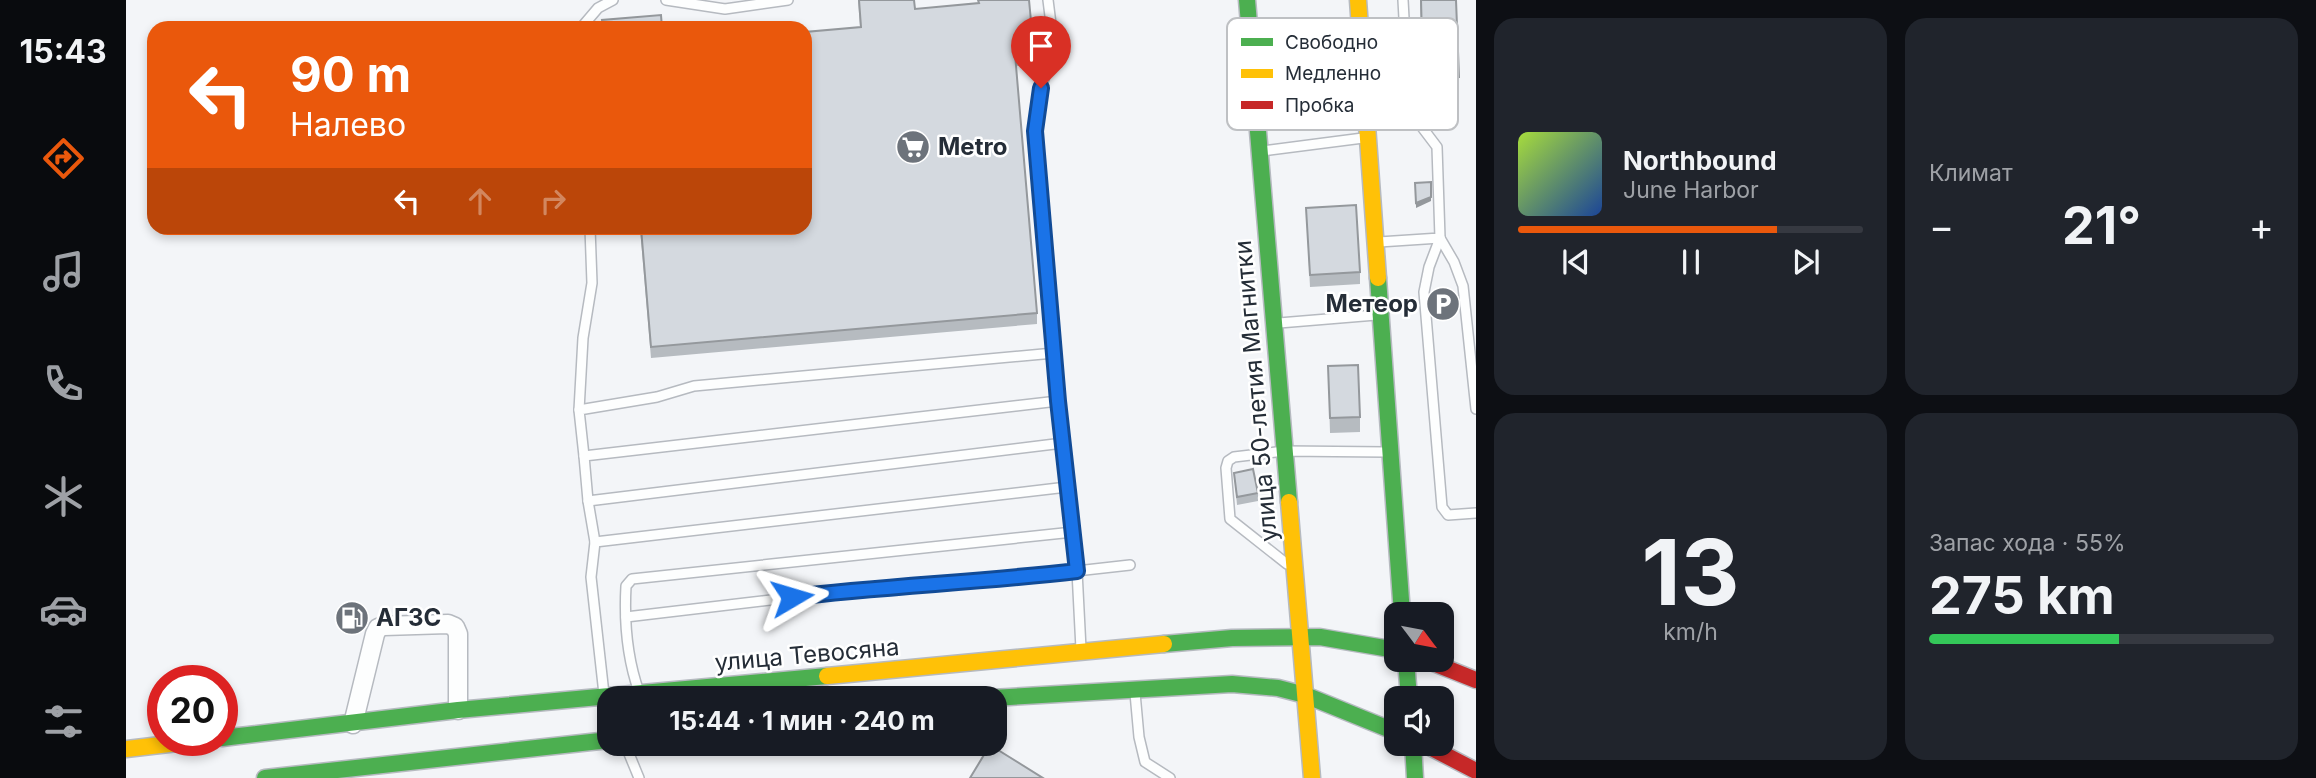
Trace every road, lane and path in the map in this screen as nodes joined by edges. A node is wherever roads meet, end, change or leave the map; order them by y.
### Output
1 (613, 0) edge
2 (666, 0) edge
3 (788, 0) edge
4 (1048, 0) edge
5 (1247, 0) edge
6 (1358, 0) edge
7 (1404, 0) edge
8 (1249, 18) edge
9 (1359, 18) edge
10 (1405, 18) edge
11 (587, 21) edge
12 (1258, 130) edge
13 (1367, 130) edge
14 (1424, 130) edge
15 (1368, 137) junction
16 (1260, 152) junction
17 (590, 235) edge
18 (1440, 238) junction
19 (1376, 242) junction
20 (1382, 315) junction
21 (1274, 323) junction
22 (1054, 353) junction
23 (1058, 401) junction
24 (1476, 409) edge
25 (579, 410) junction
26 (1063, 443) junction
27 (1284, 452) junction
28 (1392, 452) junction
29 (584, 456) junction
30 (1067, 487) junction
31 (588, 501) junction
32 (1476, 513) edge
33 (1073, 532) junction
34 (595, 542) junction
35 (1130, 565) dead end
36 (1294, 570) junction
37 (1077, 571) junction
38 (1401, 602) edge
39 (626, 617) junction
40 (1300, 636) junction
41 (1384, 648) edge
42 (1081, 650) junction
43 (1454, 671) edge
44 (1476, 680) edge
45 (604, 686) edge
46 (637, 686) edge
47 (712, 686) edge
48 (1135, 688) junction
49 (1305, 695) junction
50 (1007, 697) edge
51 (597, 703) edge
52 (458, 710) junction
53 (353, 724) junction
54 (1384, 727) edge
55 (238, 736) edge
56 (597, 741) edge
57 (147, 747) edge
58 (126, 749) edge
59 (630, 756) edge
60 (1414, 756) edge
61 (1447, 756) edge
62 (1476, 771) edge
63 (265, 778) edge
64 (639, 778) edge
65 (1170, 778) edge
66 (1312, 778) edge
67 (1415, 778) edge

1 - 11 lane
2 - 3 lane
4 - 22 lane
5 - 8 street, улица 50-летия Магнитки
6 - 9 street
7 - 10 lane
12 - 16 street, улица 50-летия Магнитки
13 - 15 street
14 - 18 lane
15 - 16 lane
15 - 19 street
16 - 21 street, улица 50-летия Магнитки
17 - 25 lane
18 - 19 lane
18 - 24 lane
18 - 32 lane
19 - 20 street
20 - 21 lane
20 - 28 street
21 - 27 street, улица 50-летия Магнитки
22 - 23 lane
22 - 25 lane
23 - 26 lane
23 - 29 lane
25 - 29 lane
26 - 30 lane
26 - 31 lane
27 - 28 lane
27 - 36 street, улица 50-летия Магнитки
27 - 36 lane
28 - 38 street
29 - 31 lane
30 - 33 lane
30 - 34 lane
31 - 34 lane
33 - 37 lane
33 - 39 lane
34 - 45 lane
35 - 37 lane
36 - 40 street, улица 50-летия Магнитки
37 - 39 lane
37 - 42 lane
39 - 46 lane
40 - 41 street, улица Тевосяна
40 - 42 street, улица Тевосяна
40 - 49 street, улица 50-летия Магнитки
42 - 47 street, улица Тевосяна
43 - 44 street
48 - 49 street
48 - 50 street
48 - 65 lane
49 - 54 street
49 - 66 street, улица 50-летия Магнитки
51 - 52 street, улица Тевосяна
52 - 53 street, улица Тевосяна
52 - 53 street
53 - 55 street, улица Тевосяна
56 - 63 street
57 - 58 street
59 - 64 lane
60 - 67 street
61 - 62 street

